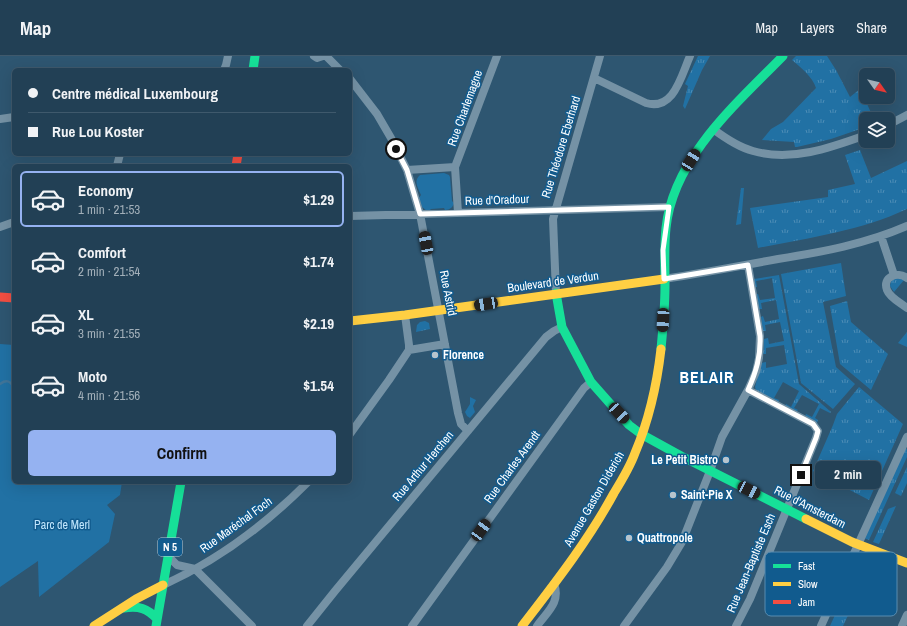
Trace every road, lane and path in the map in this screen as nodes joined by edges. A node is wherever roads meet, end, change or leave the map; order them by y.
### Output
1 (228, 56) edge
2 (255, 56) edge
3 (319, 56) edge
4 (497, 56) edge
5 (600, 56) edge
6 (690, 56) edge
7 (783, 56) edge
8 (225, 68) edge
9 (253, 68) edge
10 (337, 68) edge
11 (594, 78) junction
12 (352, 82) edge
13 (907, 115) edge
14 (12, 117) edge
15 (0, 118) edge
16 (895, 121) edge
17 (713, 130) junction
18 (859, 137) edge
19 (455, 167) junction
20 (407, 170) junction
21 (669, 207) junction
22 (555, 210) junction
23 (458, 213) junction
24 (420, 214) junction
25 (352, 216) edge
26 (12, 223) edge
27 (907, 226) edge
28 (0, 227) edge
29 (881, 236) junction
30 (748, 265) junction
31 (894, 275) junction
32 (907, 278) edge
33 (664, 279) junction
34 (556, 293) junction
35 (0, 297) edge
36 (12, 298) edge
37 (907, 308) edge
38 (439, 311) junction
39 (405, 315) junction
40 (352, 321) edge
41 (562, 327) junction
42 (445, 344) junction
43 (409, 350) junction
44 (591, 382) junction
45 (748, 390) junction
46 (468, 430) junction
47 (352, 431) edge
48 (641, 434) junction
49 (906, 441) edge
50 (710, 471) junction
51 (181, 484) edge
52 (306, 484) edge
53 (787, 509) junction
54 (858, 544) junction
55 (769, 552) edge
56 (854, 552) edge
57 (879, 552) edge
58 (168, 556) junction
59 (897, 559) edge
60 (765, 563) edge
61 (907, 563) edge
62 (195, 569) junction
63 (554, 584) junction
64 (163, 585) junction
65 (118, 609) junction
66 (907, 615) edge
67 (826, 616) edge
68 (156, 622) edge
69 (94, 626) edge
70 (252, 626) edge
71 (307, 626) edge
72 (412, 626) edge
73 (522, 626) edge
74 (536, 626) edge
75 (624, 626) edge
76 (736, 626) edge
77 (821, 626) edge
78 (902, 626) edge

1 - 8 street
2 - 9 street
3 - 10 street
4 - 19 street, Rue Charlemagne
5 - 11 street, Rue Théodore Eberhard
6 - 11 street
7 - 17 street, Avenue Gaston Diderich
11 - 22 street, Rue Théodore Eberhard
12 - 20 street, Rue Astrid
13 - 16 street
14 - 15 street
17 - 18 street
17 - 21 street, Avenue Gaston Diderich
19 - 20 street
19 - 23 street, Rue Charlemagne
20 - 24 street, Rue Astrid
21 - 22 street, Rue d'Oradour
21 - 33 street, Avenue Gaston Diderich
22 - 23 street, Rue d'Oradour
22 - 34 street, Rue Théodore Eberhard
23 - 24 street, Rue d'Oradour
24 - 25 street, Rue d'Oradour
24 - 38 street, Rue Astrid
26 - 28 street
27 - 29 street
29 - 30 street
29 - 31 street
30 - 33 street
30 - 45 street
31 - 32 street
31 - 37 street
33 - 34 street, Boulevard de Verdun
33 - 48 street, Avenue Gaston Diderich
34 - 38 street, Boulevard de Verdun
34 - 41 street, Rue Théodore Eberhard
35 - 36 street
38 - 39 street, Boulevard de Verdun
38 - 42 street, Rue Astrid
39 - 40 street, Boulevard de Verdun
39 - 43 street
41 - 44 street, Rue Théodore Eberhard
41 - 46 street, Rue Arthur Herchen
42 - 43 street
42 - 46 street, Rue Astrid
43 - 47 street
44 - 48 street, Rue Théodore Eberhard
44 - 72 street, Rue Charles Arendt
45 - 50 street
45 - 53 street, Rue Jean-Baptiste Esch
46 - 71 street, Rue Arthur Herchen
48 - 50 street, Rue d'Amsterdam
48 - 63 street, Avenue Gaston Diderich
49 - 54 street
50 - 53 street, Rue d'Amsterdam
50 - 75 street
51 - 58 street, N 5
52 - 62 street, Rue Maréchal Foch
53 - 54 street, Rue d'Amsterdam
53 - 55 street, Rue Jean-Baptiste Esch
54 - 56 street
54 - 57 street, Rue d'Amsterdam
58 - 62 street, Rue Maréchal Foch
58 - 64 street, N 5
59 - 61 street, Rue d'Amsterdam
60 - 76 street, Rue Jean-Baptiste Esch
62 - 64 street, Rue Maréchal Foch
62 - 70 street
63 - 73 street, Avenue Gaston Diderich
63 - 74 street
64 - 65 street
64 - 68 street, N 5
65 - 68 street
65 - 69 street
66 - 78 street
67 - 77 street

